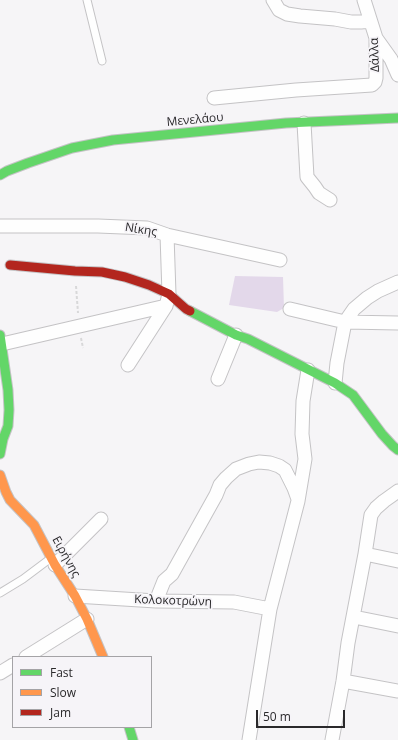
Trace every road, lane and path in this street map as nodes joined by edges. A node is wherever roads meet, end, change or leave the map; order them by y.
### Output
1 (86, 0) edge
2 (273, 0) edge
3 (364, 0) edge
4 (370, 21) junction
5 (376, 38) junction
6 (102, 61) dead end
7 (398, 75) edge
8 (214, 98) dead end
9 (398, 118) edge
10 (304, 123) junction
11 (0, 175) edge
12 (330, 200) dead end
13 (0, 226) edge
14 (167, 235) junction
15 (280, 260) dead end
16 (10, 265) dead end
17 (75, 271) junction
18 (398, 282) edge
19 (167, 300) junction
20 (290, 309) dead end
21 (345, 322) junction
22 (398, 323) edge
23 (79, 326) junction
24 (236, 335) junction
25 (1, 339) edge
26 (83, 348) dead end
27 (128, 365) dead end
28 (308, 370) junction
29 (218, 379) dead end
30 (335, 383) junction
31 (398, 450) edge
32 (0, 454) edge
33 (0, 475) edge
34 (398, 491) edge
35 (298, 501) junction
36 (101, 519) dead end
37 (365, 554) junction
38 (398, 561) edge
39 (53, 562) junction
40 (0, 593) edge
41 (75, 596) junction
42 (156, 601) junction
43 (270, 610) junction
44 (354, 617) junction
45 (87, 619) junction
46 (398, 626) edge
47 (28, 656) edge
48 (103, 656) edge
49 (12, 666) edge
50 (0, 673) edge
51 (342, 681) junction
52 (398, 691) edge
53 (250, 740) edge
54 (332, 740) edge

1 - 6 lane
2 - 4 street
3 - 4 street, Δάλλα
4 - 5 street, Δάλλα
5 - 7 street
5 - 8 street, Δάλλα
9 - 10 street, Μενελάου
10 - 11 street, Μενελάου
10 - 12 street
13 - 14 street, Νίκης
14 - 15 street, Νίκης
14 - 19 street
16 - 17 street
17 - 19 street
17 - 23 path
18 - 21 street
19 - 23 street
19 - 24 street
19 - 27 street
20 - 21 street
21 - 22 street
21 - 30 street
23 - 25 street
23 - 26 path
24 - 28 street
24 - 29 street
25 - 32 street
28 - 30 street
28 - 35 street
30 - 31 street
33 - 39 street, Ειρήνης
34 - 37 street
35 - 42 street
35 - 43 street
36 - 39 street
37 - 38 street
37 - 44 street
39 - 40 lane
39 - 41 street, Ειρήνης
41 - 42 street, Κολοκοτρώνη
41 - 45 street, Ειρήνης
42 - 43 street, Κολοκοτρώνη
43 - 53 street
44 - 46 street
44 - 51 street
45 - 47 street
45 - 48 street, Ειρήνης
49 - 50 street
51 - 52 street
51 - 54 street

